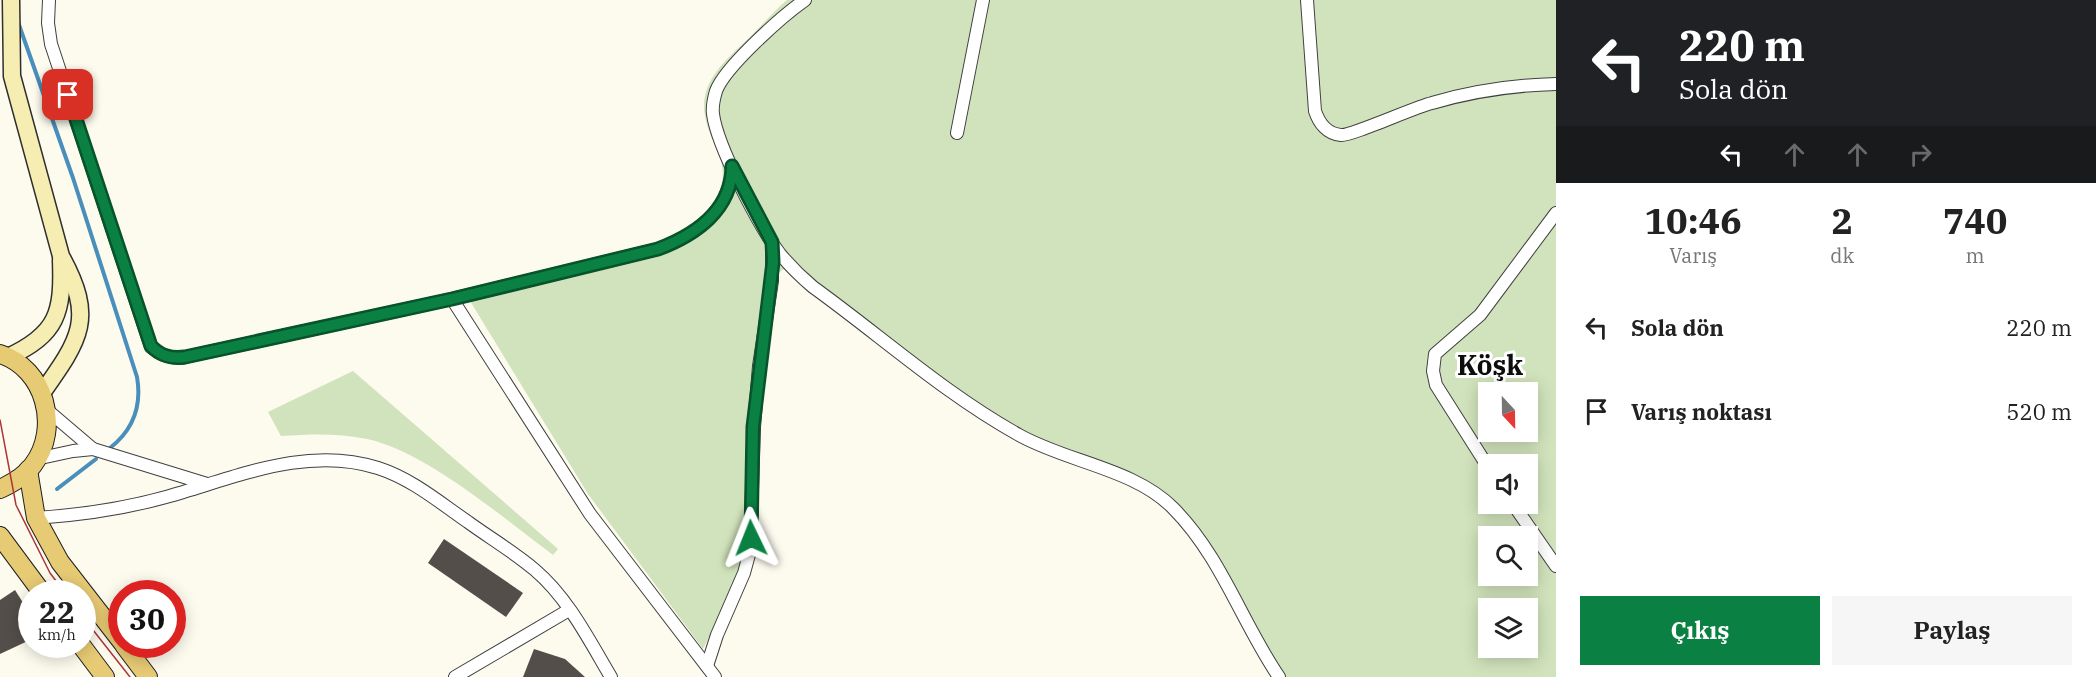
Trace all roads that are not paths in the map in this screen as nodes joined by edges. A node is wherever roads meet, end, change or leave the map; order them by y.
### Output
1 (11, 0) edge
2 (49, 0) edge
3 (805, 0) edge
4 (983, 0) edge
5 (1307, 0) edge
6 (1556, 84) edge
7 (957, 133) dead end
8 (732, 166) junction
9 (1556, 213) edge
10 (772, 242) junction
11 (61, 256) junction
12 (452, 299) junction
13 (4, 355) edge
14 (44, 401) junction
15 (93, 449) junction
16 (1480, 454) edge
17 (32, 465) junction
18 (207, 484) junction
19 (0, 489) edge
20 (1520, 514) edge
21 (36, 518) junction
22 (0, 536) edge
23 (1556, 566) edge
24 (33, 580) edge
25 (569, 609) junction
26 (108, 624) edge
27 (91, 658) edge
28 (134, 658) edge
29 (707, 666) junction
30 (105, 677) edge
31 (148, 677) edge
32 (455, 677) edge
33 (611, 677) edge
34 (715, 677) edge
35 (1279, 677) edge

1 - 11 street
2 - 12 street
3 - 8 street
4 - 7 street
5 - 6 street
8 - 10 street
8 - 12 street
9 - 16 street
10 - 29 street
10 - 35 street
11 - 13 street
11 - 14 street
12 - 29 street
13 - 14 main road
14 - 15 street
14 - 17 main road
15 - 17 street
15 - 18 street
17 - 19 main road
17 - 21 main road
18 - 21 street
18 - 25 street
20 - 23 street
21 - 26 main road
22 - 24 main road
25 - 32 street
25 - 33 street
27 - 30 main road
28 - 31 main road
29 - 34 street

